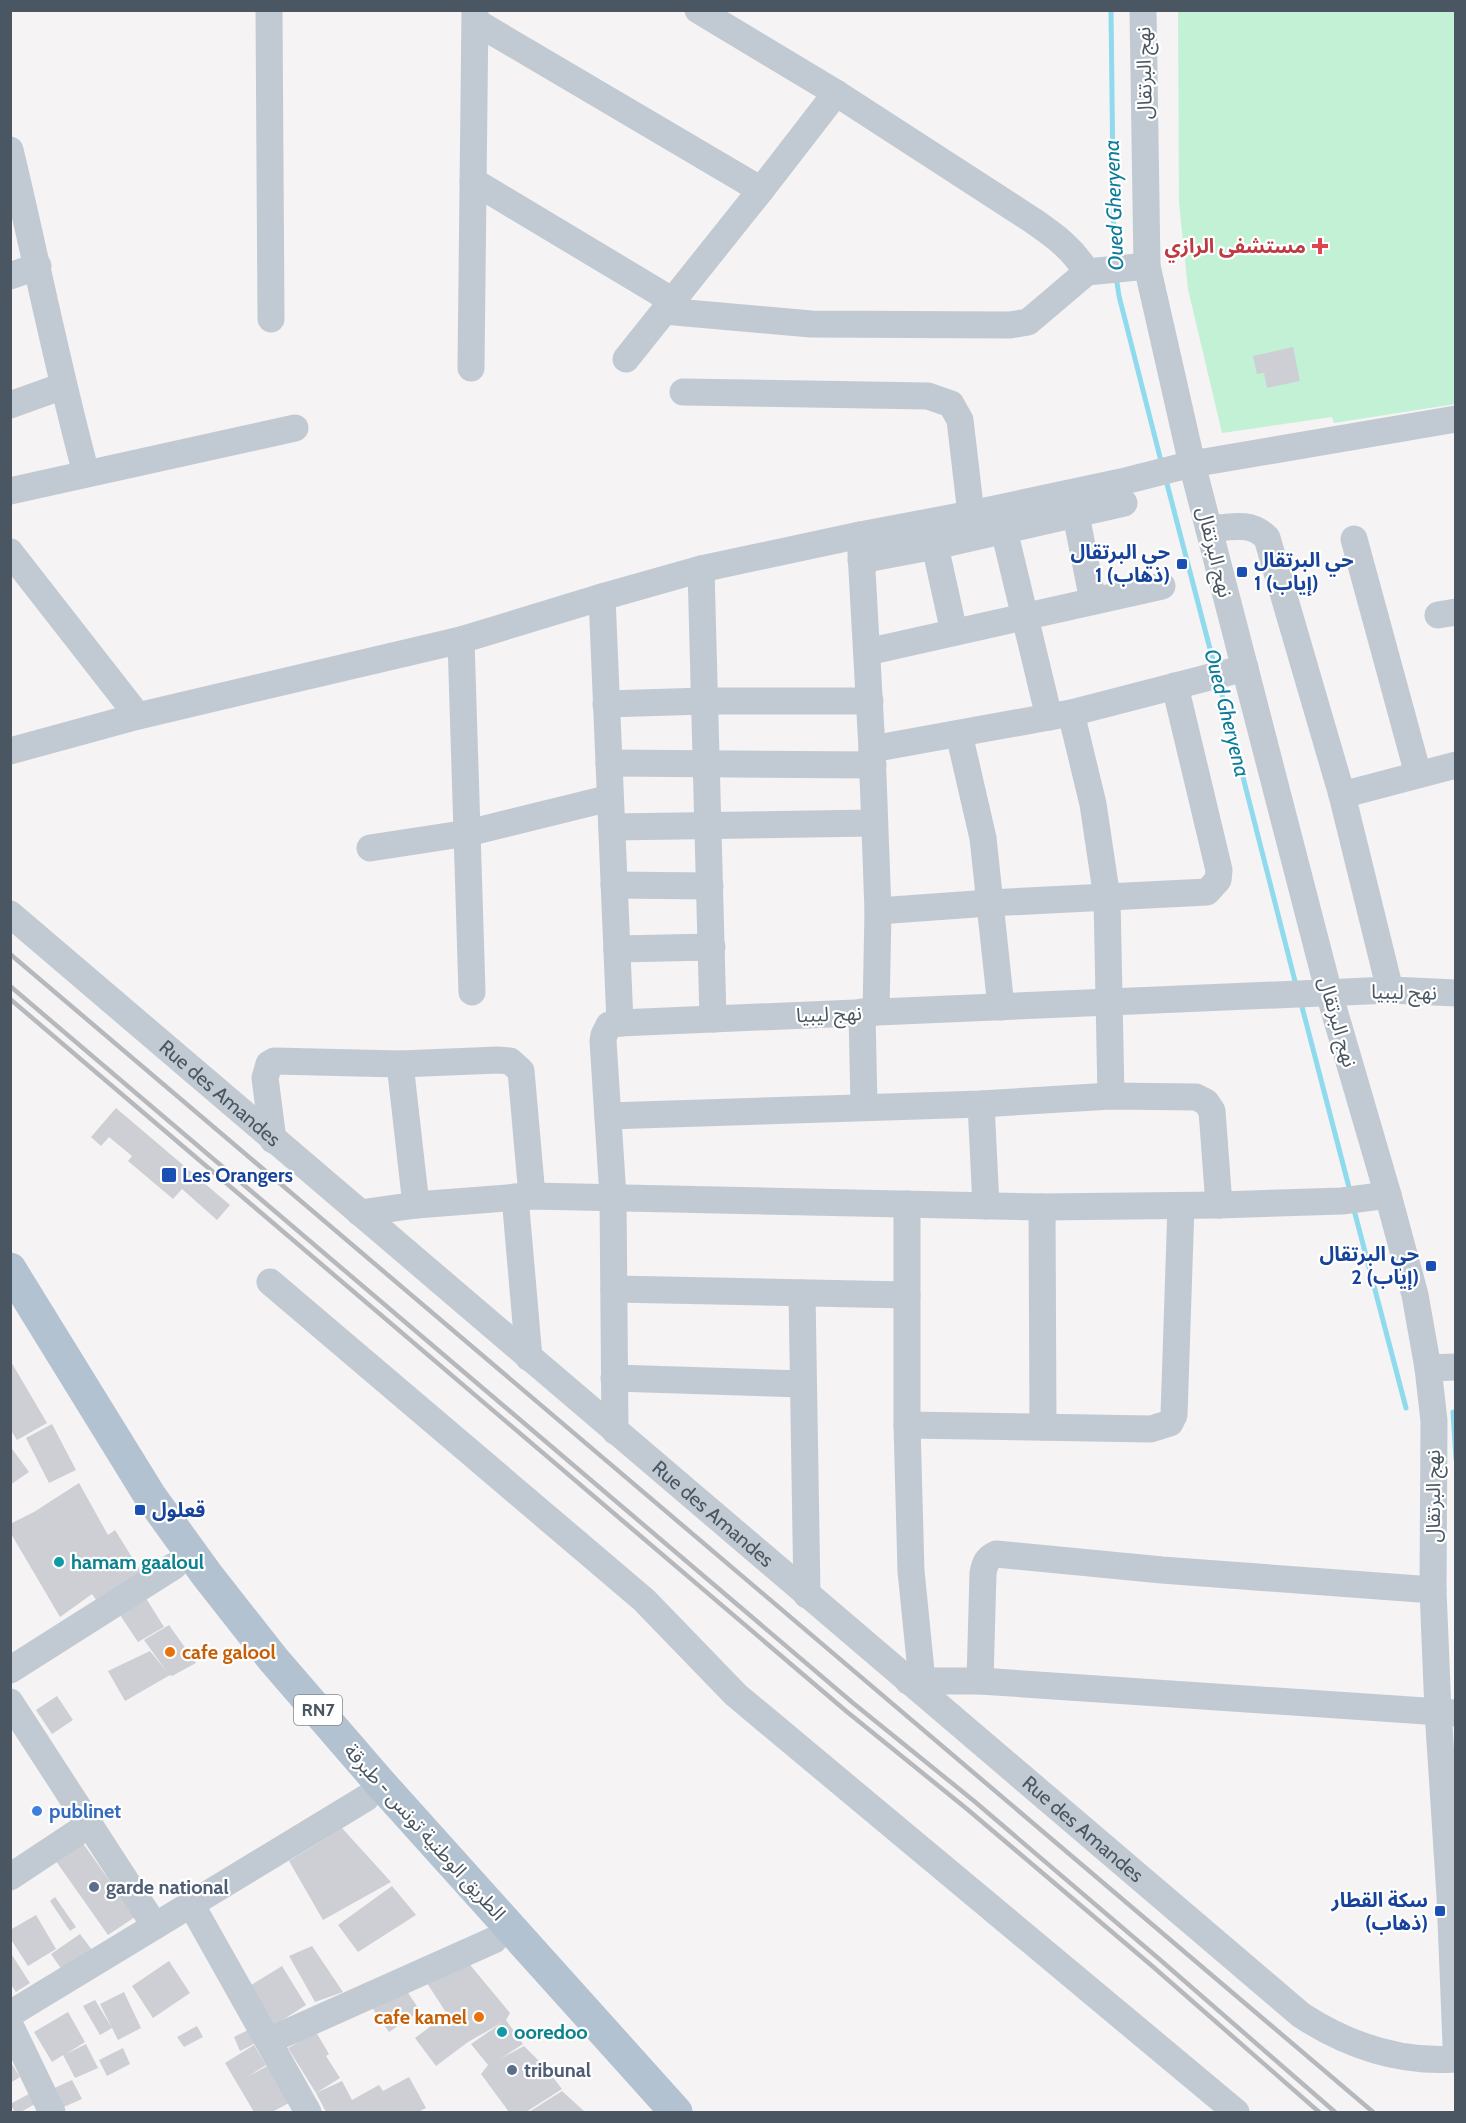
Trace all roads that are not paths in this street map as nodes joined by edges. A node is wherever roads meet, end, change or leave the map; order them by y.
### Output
1 (268, 10) edge
2 (698, 10) edge
3 (1143, 10) edge
4 (475, 16) edge
5 (836, 93) junction
6 (10, 150) edge
7 (473, 180) junction
8 (762, 190) junction
9 (38, 266) junction
10 (1139, 267) junction
11 (1090, 271) junction
12 (10, 276) edge
13 (669, 306) junction
14 (271, 319) dead end
15 (626, 359) dead end
16 (471, 368) dead end
17 (63, 386) junction
18 (683, 392) dead end
19 (10, 405) edge
20 (1455, 419) edge
21 (295, 428) dead end
22 (1184, 466) junction
23 (86, 473) junction
24 (10, 491) edge
25 (1122, 493) junction
26 (971, 514) junction
27 (1076, 515) junction
28 (1209, 529) junction
29 (1004, 530) junction
30 (1354, 539) dead end
31 (935, 546) junction
32 (861, 547) junction
33 (10, 552) edge
34 (701, 569) junction
35 (1162, 586) dead end
36 (602, 597) junction
37 (1093, 601) junction
38 (1025, 616) junction
39 (954, 632) junction
40 (461, 640) junction
41 (867, 652) junction
42 (1237, 670) junction
43 (1182, 685) junction
44 (705, 701) junction
45 (870, 701) junction
46 (606, 704) junction
47 (1060, 715) junction
48 (138, 716) junction
49 (959, 734) junction
50 (10, 751) edge
51 (872, 757) junction
52 (609, 763) junction
53 (707, 765) junction
54 (1455, 765) edge
55 (1418, 774) junction
56 (1342, 795) junction
57 (610, 798) junction
58 (874, 823) junction
59 (709, 825) junction
60 (612, 827) junction
61 (468, 833) junction
62 (370, 848) dead end
63 (614, 885) junction
64 (710, 886) junction
65 (1107, 898) junction
66 (989, 903) junction
67 (878, 911) junction
68 (10, 914) edge
69 (711, 947) junction
70 (617, 949) junction
71 (1390, 990) junction
72 (472, 992) dead end
73 (1322, 993) junction
74 (1455, 993) edge
75 (1109, 1003) junction
76 (1000, 1007) junction
77 (869, 1012) junction
78 (713, 1019) junction
79 (620, 1023) junction
80 (400, 1064) junction
81 (1112, 1096) junction
82 (981, 1104) junction
83 (864, 1107) junction
84 (608, 1116) junction
85 (273, 1140) junction
86 (524, 1197) junction
87 (613, 1197) junction
88 (1365, 1198) junction
89 (907, 1204) junction
90 (416, 1205) junction
91 (1219, 1205) junction
92 (986, 1206) junction
93 (1180, 1206) junction
94 (1042, 1207) junction
95 (360, 1213) junction
96 (10, 1269) edge
97 (270, 1282) dead end
98 (614, 1289) junction
99 (801, 1293) junction
100 (907, 1295) junction
101 (10, 1309) edge
102 (529, 1358) junction
103 (1455, 1367) edge
104 (1428, 1368) junction
105 (614, 1378) junction
106 (803, 1384) junction
107 (907, 1425) junction
108 (1043, 1427) junction
109 (615, 1431) junction
110 (1442, 1483) edge
111 (174, 1566) junction
112 (1433, 1590) junction
113 (807, 1595) junction
114 (10, 1670) edge
115 (915, 1681) junction
116 (980, 1681) junction
117 (10, 1702) edge
118 (1448, 1712) edge
119 (366, 1798) junction
120 (90, 1824) junction
121 (10, 1877) edge
122 (191, 1904) junction
123 (155, 1926) junction
124 (494, 1940) junction
125 (10, 2014) edge
126 (10, 2025) edge
127 (268, 2041) junction
128 (1451, 2055) edge
129 (52, 2112) edge
130 (308, 2112) edge
131 (648, 2112) edge
132 (676, 2112) edge
133 (1236, 2112) edge

1 - 14 street
2 - 5 street
3 - 10 street, نهج البرتقال
4 - 7 street
4 - 8 street
5 - 8 street
5 - 11 street
6 - 9 street
7 - 13 street
7 - 16 street
8 - 13 street
9 - 12 street
9 - 17 street
10 - 11 street
10 - 22 street, نهج البرتقال
11 - 13 street
13 - 15 street
17 - 19 street
17 - 23 street
18 - 26 street
20 - 22 street
21 - 23 street
22 - 25 street
22 - 28 street, نهج البرتقال
23 - 24 street
25 - 26 street
25 - 27 street
26 - 32 street
27 - 29 street
27 - 37 street
28 - 42 street, نهج البرتقال
28 - 56 street
29 - 31 street
29 - 38 street
30 - 55 street
31 - 32 street
31 - 39 street
32 - 34 street
32 - 41 street
33 - 48 street
34 - 36 street
34 - 44 street
35 - 37 street
36 - 40 street
36 - 46 street
37 - 38 street
38 - 39 street
38 - 47 street
39 - 41 street
40 - 48 street
40 - 61 street
41 - 45 street
42 - 43 street
42 - 73 street, نهج البرتقال
43 - 47 street
43 - 65 street
44 - 45 street
44 - 46 street
44 - 53 street
45 - 51 street
46 - 52 street
47 - 49 street
47 - 65 street
48 - 50 street
49 - 51 street
49 - 66 street
51 - 53 street
51 - 58 street
52 - 53 street
52 - 57 street
53 - 59 street
54 - 55 street
55 - 56 street
56 - 71 street
57 - 60 street
57 - 61 street
58 - 59 street
58 - 67 street
59 - 60 street
59 - 64 street
60 - 63 street
61 - 62 street
61 - 72 street
63 - 64 street
63 - 70 street
64 - 69 street
65 - 66 street
65 - 75 street
66 - 67 street
66 - 76 street
67 - 77 street
68 - 85 street, Rue des Amandes
69 - 70 street
69 - 78 street
70 - 79 street
71 - 73 street, نهج ليبيا
71 - 74 street, نهج ليبيا
73 - 75 street, نهج ليبيا
73 - 88 street, نهج البرتقال
75 - 76 street, نهج ليبيا
75 - 81 street
76 - 77 street, نهج ليبيا
77 - 78 street, نهج ليبيا
77 - 83 street
78 - 79 street, نهج ليبيا
79 - 84 street
80 - 85 street
80 - 86 street
80 - 90 street
81 - 82 street
81 - 91 street
82 - 83 street
82 - 92 street
83 - 84 street
84 - 87 street
85 - 95 street, Rue des Amandes
86 - 87 street
86 - 90 street
86 - 102 street
87 - 89 street
87 - 98 street
88 - 91 street
88 - 104 street, نهج البرتقال
89 - 92 street
89 - 100 street
90 - 95 street
91 - 93 street
92 - 94 street
93 - 94 street
93 - 108 street
94 - 108 street
95 - 102 street, Rue des Amandes
96 - 132 main road, الطريق الوطنية تونس - طبرقة / RN7
97 - 133 street
98 - 99 street
98 - 105 street
99 - 100 street
99 - 106 street
100 - 107 street
101 - 111 main road, الطريق الوطنية تونس - طبرقة / RN7
102 - 109 street, Rue des Amandes
103 - 104 street
104 - 110 street, نهج البرتقال
105 - 106 street
105 - 109 street
106 - 113 street
107 - 108 street
107 - 115 street
109 - 113 street, Rue des Amandes
110 - 112 street, نهج البرتقال
111 - 114 street
111 - 119 main road, الطريق الوطنية تونس - طبرقة / RN7
112 - 116 street
112 - 118 street, نهج البرتقال
113 - 115 street, Rue des Amandes
115 - 116 street
115 - 128 street, Rue des Amandes
116 - 118 street
117 - 120 street
118 - 128 street, نهج البرتقال
119 - 122 street
119 - 124 main road, الطريق الوطنية تونس - طبرقة / RN7
120 - 121 street
120 - 123 street
122 - 123 street
122 - 127 street
123 - 125 street
124 - 127 street
124 - 131 main road, الطريق الوطنية تونس - طبرقة / RN7
126 - 129 street
127 - 130 street

